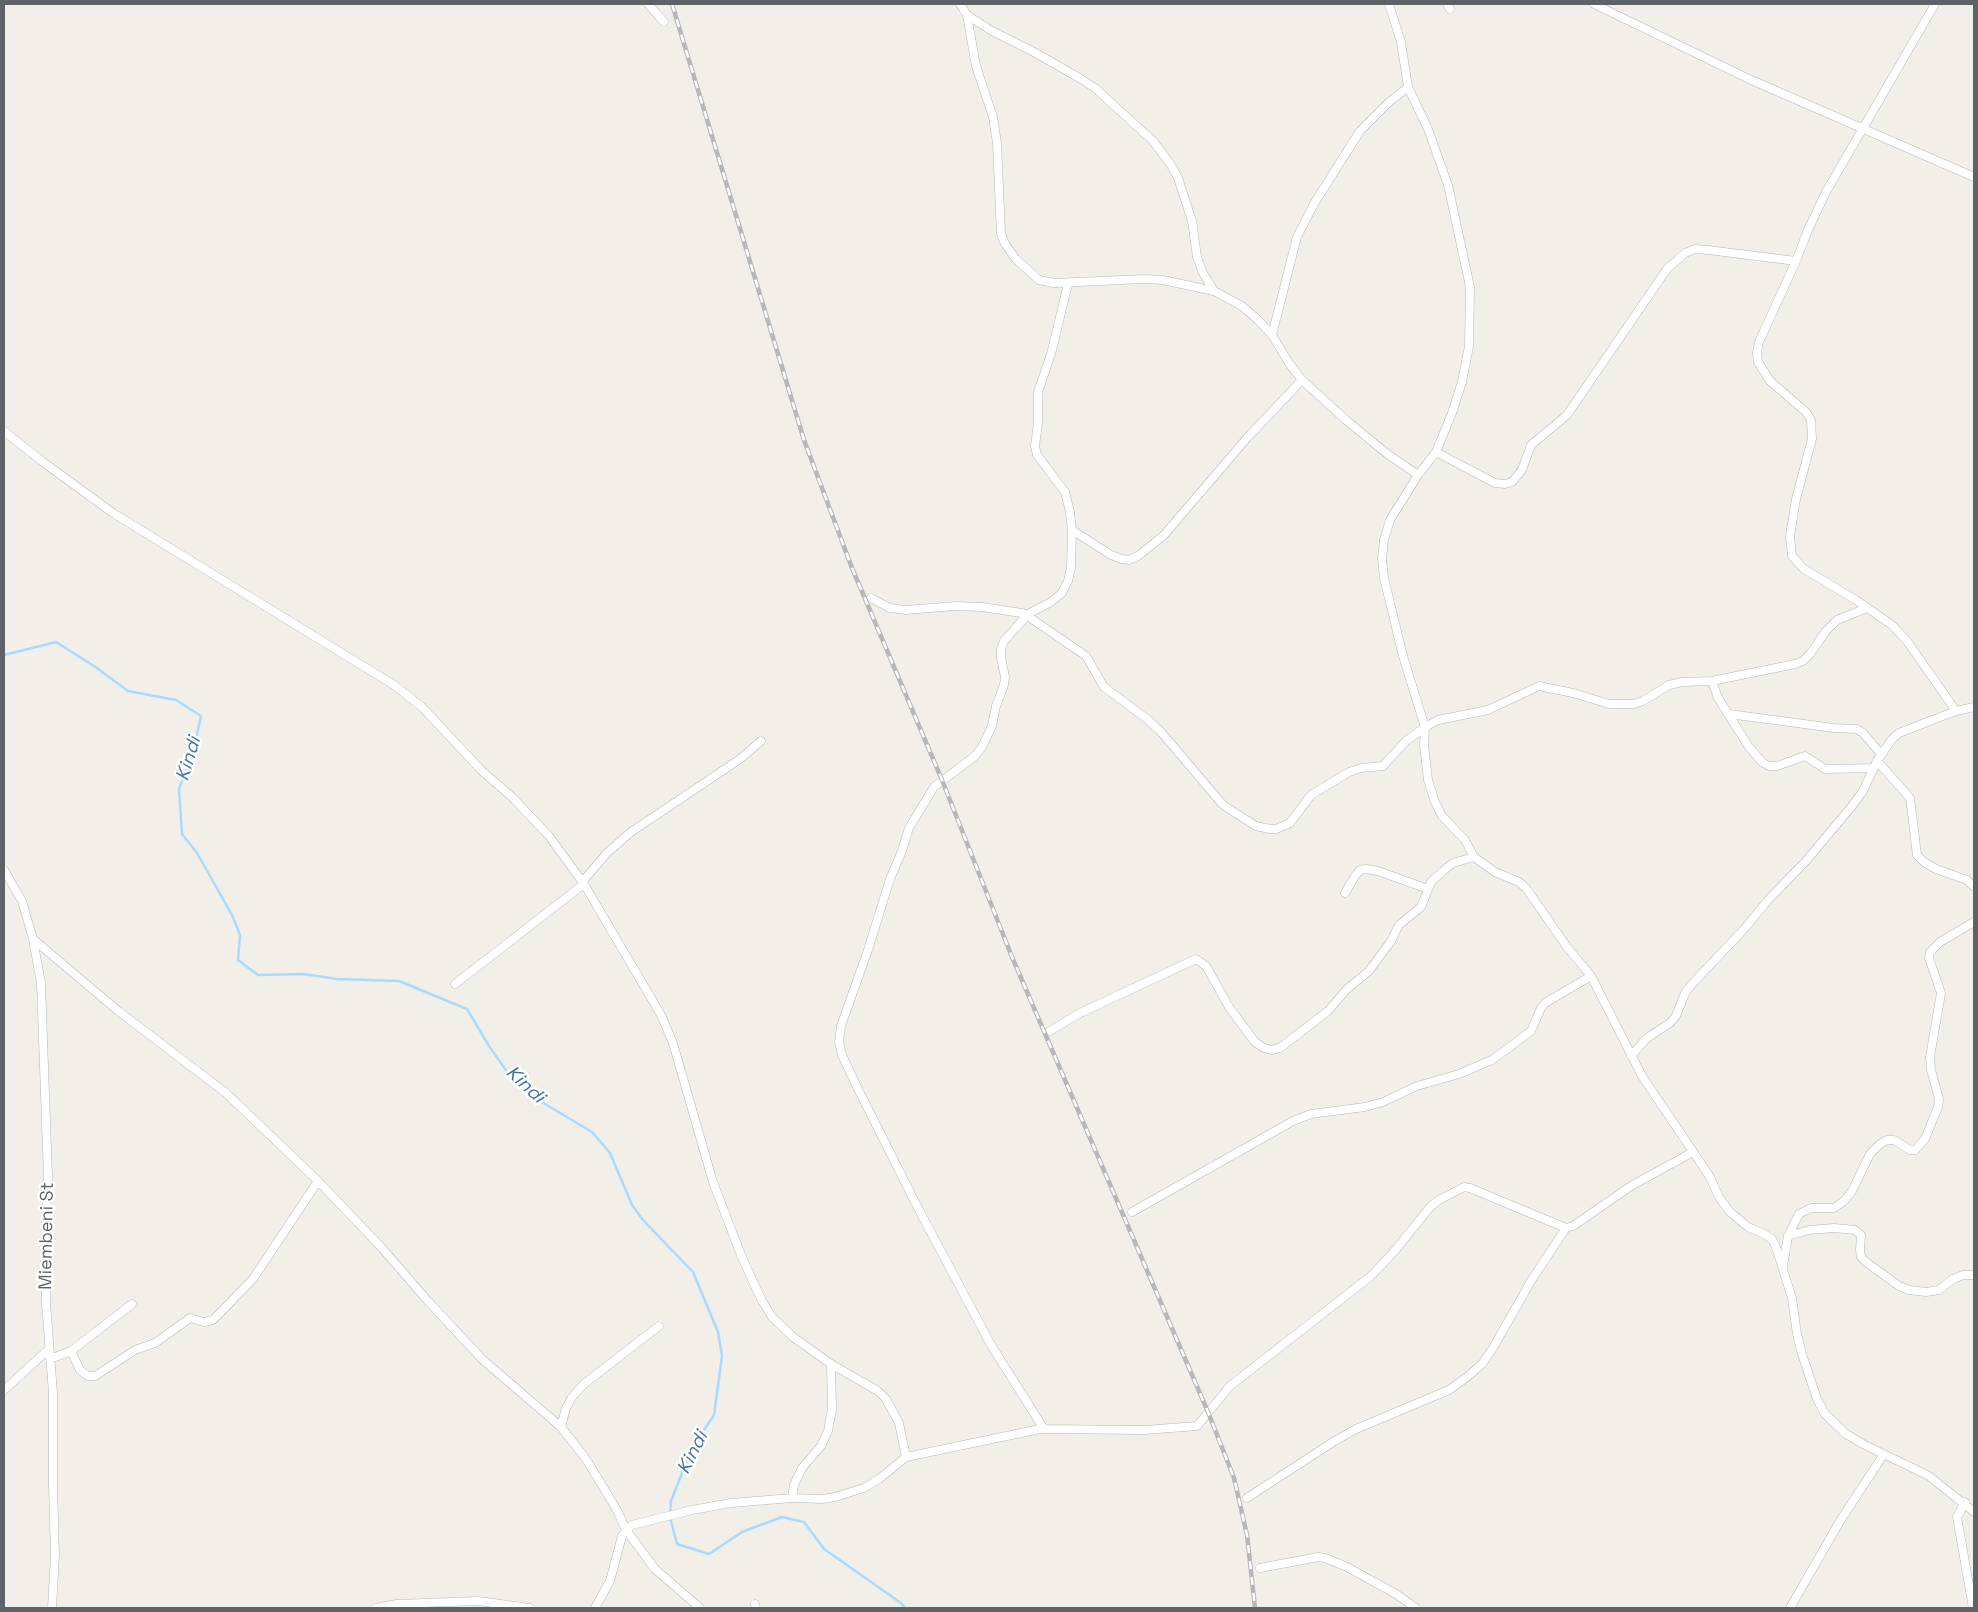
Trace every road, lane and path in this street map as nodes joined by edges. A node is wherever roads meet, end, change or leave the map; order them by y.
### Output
1 (648, 4) edge
2 (960, 4) edge
3 (1389, 4) edge
4 (1594, 4) edge
5 (1935, 4) edge
6 (968, 15) junction
7 (664, 22) dead end
8 (1408, 87) junction
9 (1863, 128) junction
10 (1974, 177) edge
11 (1796, 261) junction
12 (1068, 284) junction
13 (1214, 290) junction
14 (1272, 335) junction
15 (1302, 380) junction
16 (4, 431) edge
17 (1436, 452) junction
18 (1418, 475) junction
19 (1072, 530) junction
20 (871, 598) dead end
21 (1867, 608) junction
22 (1027, 615) junction
23 (1712, 681) junction
24 (1974, 708) edge
25 (1956, 711) junction
26 (1729, 714) junction
27 (1425, 726) junction
28 (760, 741) dead end
29 (1877, 761) junction
30 (1474, 857) junction
31 (4, 870) edge
32 (583, 883) junction
33 (1974, 887) edge
34 (1428, 889) junction
35 (1345, 893) dead end
36 (1974, 922) edge
37 (33, 939) junction
38 (1591, 976) junction
39 (455, 984) dead end
40 (1050, 1031) dead end
41 (1631, 1056) junction
42 (1693, 1152) junction
43 (318, 1181) junction
44 (1132, 1212) dead end
45 (1566, 1228) junction
46 (1788, 1236) junction
47 (1783, 1271) junction
48 (1974, 1275) edge
49 (132, 1304) dead end
50 (660, 1326) dead end
51 (50, 1349) junction
52 (71, 1351) junction
53 (50, 1359) junction
54 (831, 1364) junction
55 (4, 1390) edge
56 (561, 1427) junction
57 (1044, 1429) junction
58 (1884, 1454) junction
59 (906, 1457) junction
60 (792, 1498) junction
61 (1247, 1498) dead end
62 (1964, 1502) junction
63 (1974, 1512) edge
64 (626, 1530) junction
65 (1260, 1568) dead end
66 (52, 1608) edge
67 (376, 1608) edge
68 (530, 1608) edge
69 (595, 1608) edge
70 (700, 1608) edge
71 (1416, 1608) edge
72 (1790, 1608) edge
73 (1973, 1608) edge

1 - 7 street
2 - 6 street
3 - 8 street
4 - 9 street
5 - 9 street
6 - 12 street
6 - 13 street
8 - 14 street
8 - 17 street
9 - 10 street
9 - 11 street
11 - 17 street
11 - 21 street
12 - 13 street
12 - 19 street
13 - 14 street
14 - 15 street
15 - 18 street
15 - 19 street
16 - 32 street
17 - 18 street
18 - 27 street
19 - 22 street
20 - 22 street
21 - 23 street
21 - 25 street
22 - 27 street
22 - 57 street
23 - 26 street
23 - 27 street
24 - 25 street
25 - 29 street
26 - 29 street
26 - 29 street
27 - 30 street
28 - 32 street
29 - 33 street
29 - 41 street
30 - 34 street
30 - 38 street
31 - 37 street, Miembeni St
32 - 39 street
32 - 54 street
34 - 35 street
34 - 40 street
36 - 46 street
37 - 43 street
37 - 51 street, Miembeni St
38 - 41 street
38 - 44 street
41 - 42 street
42 - 45 street
42 - 47 street
43 - 52 street
43 - 56 street
45 - 57 street
45 - 61 street
46 - 47 street
46 - 48 street
47 - 58 street
49 - 52 street
50 - 56 street
51 - 53 street, Miembeni St
51 - 55 street
52 - 53 street
53 - 66 street, Miembeni St
54 - 59 street
54 - 60 street
56 - 64 street
57 - 59 street
58 - 62 street
58 - 72 street
59 - 60 street
60 - 64 street
62 - 63 street
62 - 73 street
64 - 69 street
64 - 70 street
65 - 71 street
67 - 68 street

